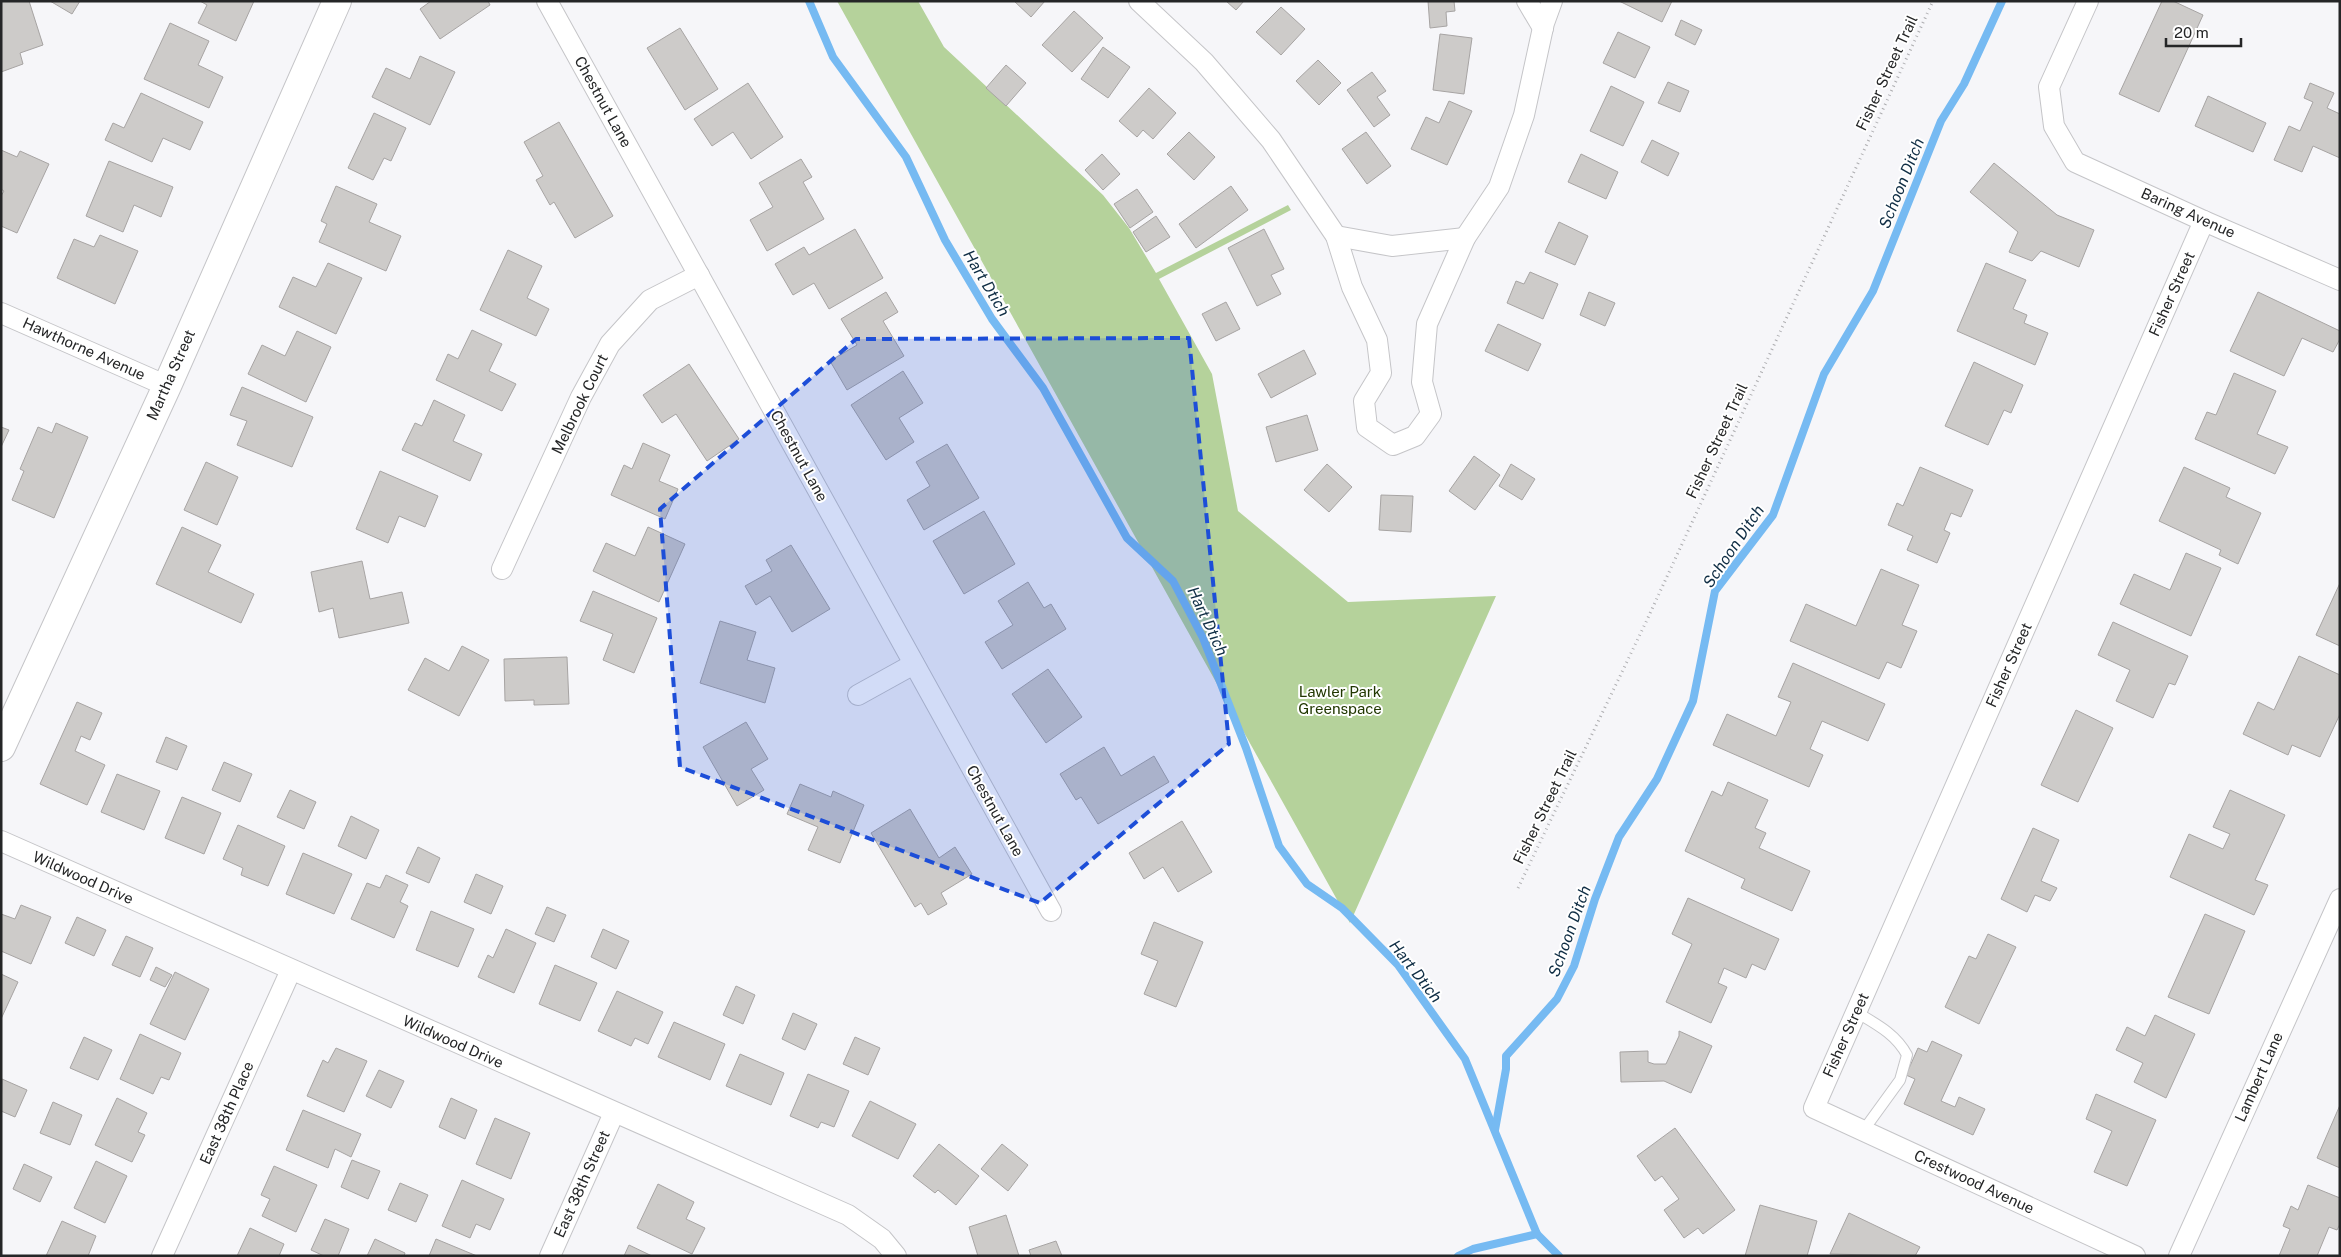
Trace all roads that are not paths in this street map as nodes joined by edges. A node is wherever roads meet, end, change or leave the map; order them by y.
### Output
1 (337, 1) edge
2 (547, 1) edge
3 (1139, 1) edge
4 (1527, 1) edge
5 (1552, 1) edge
6 (2088, 1) edge
7 (1543, 28) junction
8 (2204, 221) junction
9 (1336, 236) junction
10 (1464, 238) junction
11 (699, 274) junction
12 (2340, 280) edge
13 (1, 313) edge
14 (167, 386) junction
15 (502, 569) dead end
16 (914, 664) junction
17 (858, 696) dead end
18 (1, 747) edge
19 (1, 841) edge
20 (2340, 899) edge
21 (1051, 911) dead end
22 (291, 970) junction
23 (1856, 1012) junction
24 (1814, 1108) joint
25 (614, 1113) junction
26 (1863, 1131) junction
27 (162, 1256) edge
28 (550, 1256) edge
29 (896, 1256) edge
30 (2135, 1256) edge
31 (2179, 1256) edge

1 - 14 street, Martha Street
2 - 11 street, Chestnut Lane
3 - 9 street
4 - 7 street
5 - 7 street
6 - 8 street, Baring Avenue
7 - 10 street
8 - 12 street, Baring Avenue
8 - 23 street, Fisher Street
9 - 10 street
9 - 10 street
11 - 15 street, Melbrook Court
11 - 16 street, Chestnut Lane
13 - 14 street, Hawthorne Avenue
14 - 18 street, Martha Street
16 - 17 street
16 - 21 street, Chestnut Lane
19 - 22 street, Wildwood Drive
20 - 31 street, Lambert Lane
22 - 25 street, Wildwood Drive
22 - 27 street, East 38th Place
23 - 24 street, Fisher Street
23 - 26 lane
24 - 26 street, Crestwood Avenue
25 - 28 street, East 38th Street
25 - 29 street, Wildwood Drive
26 - 30 street, Crestwood Avenue

